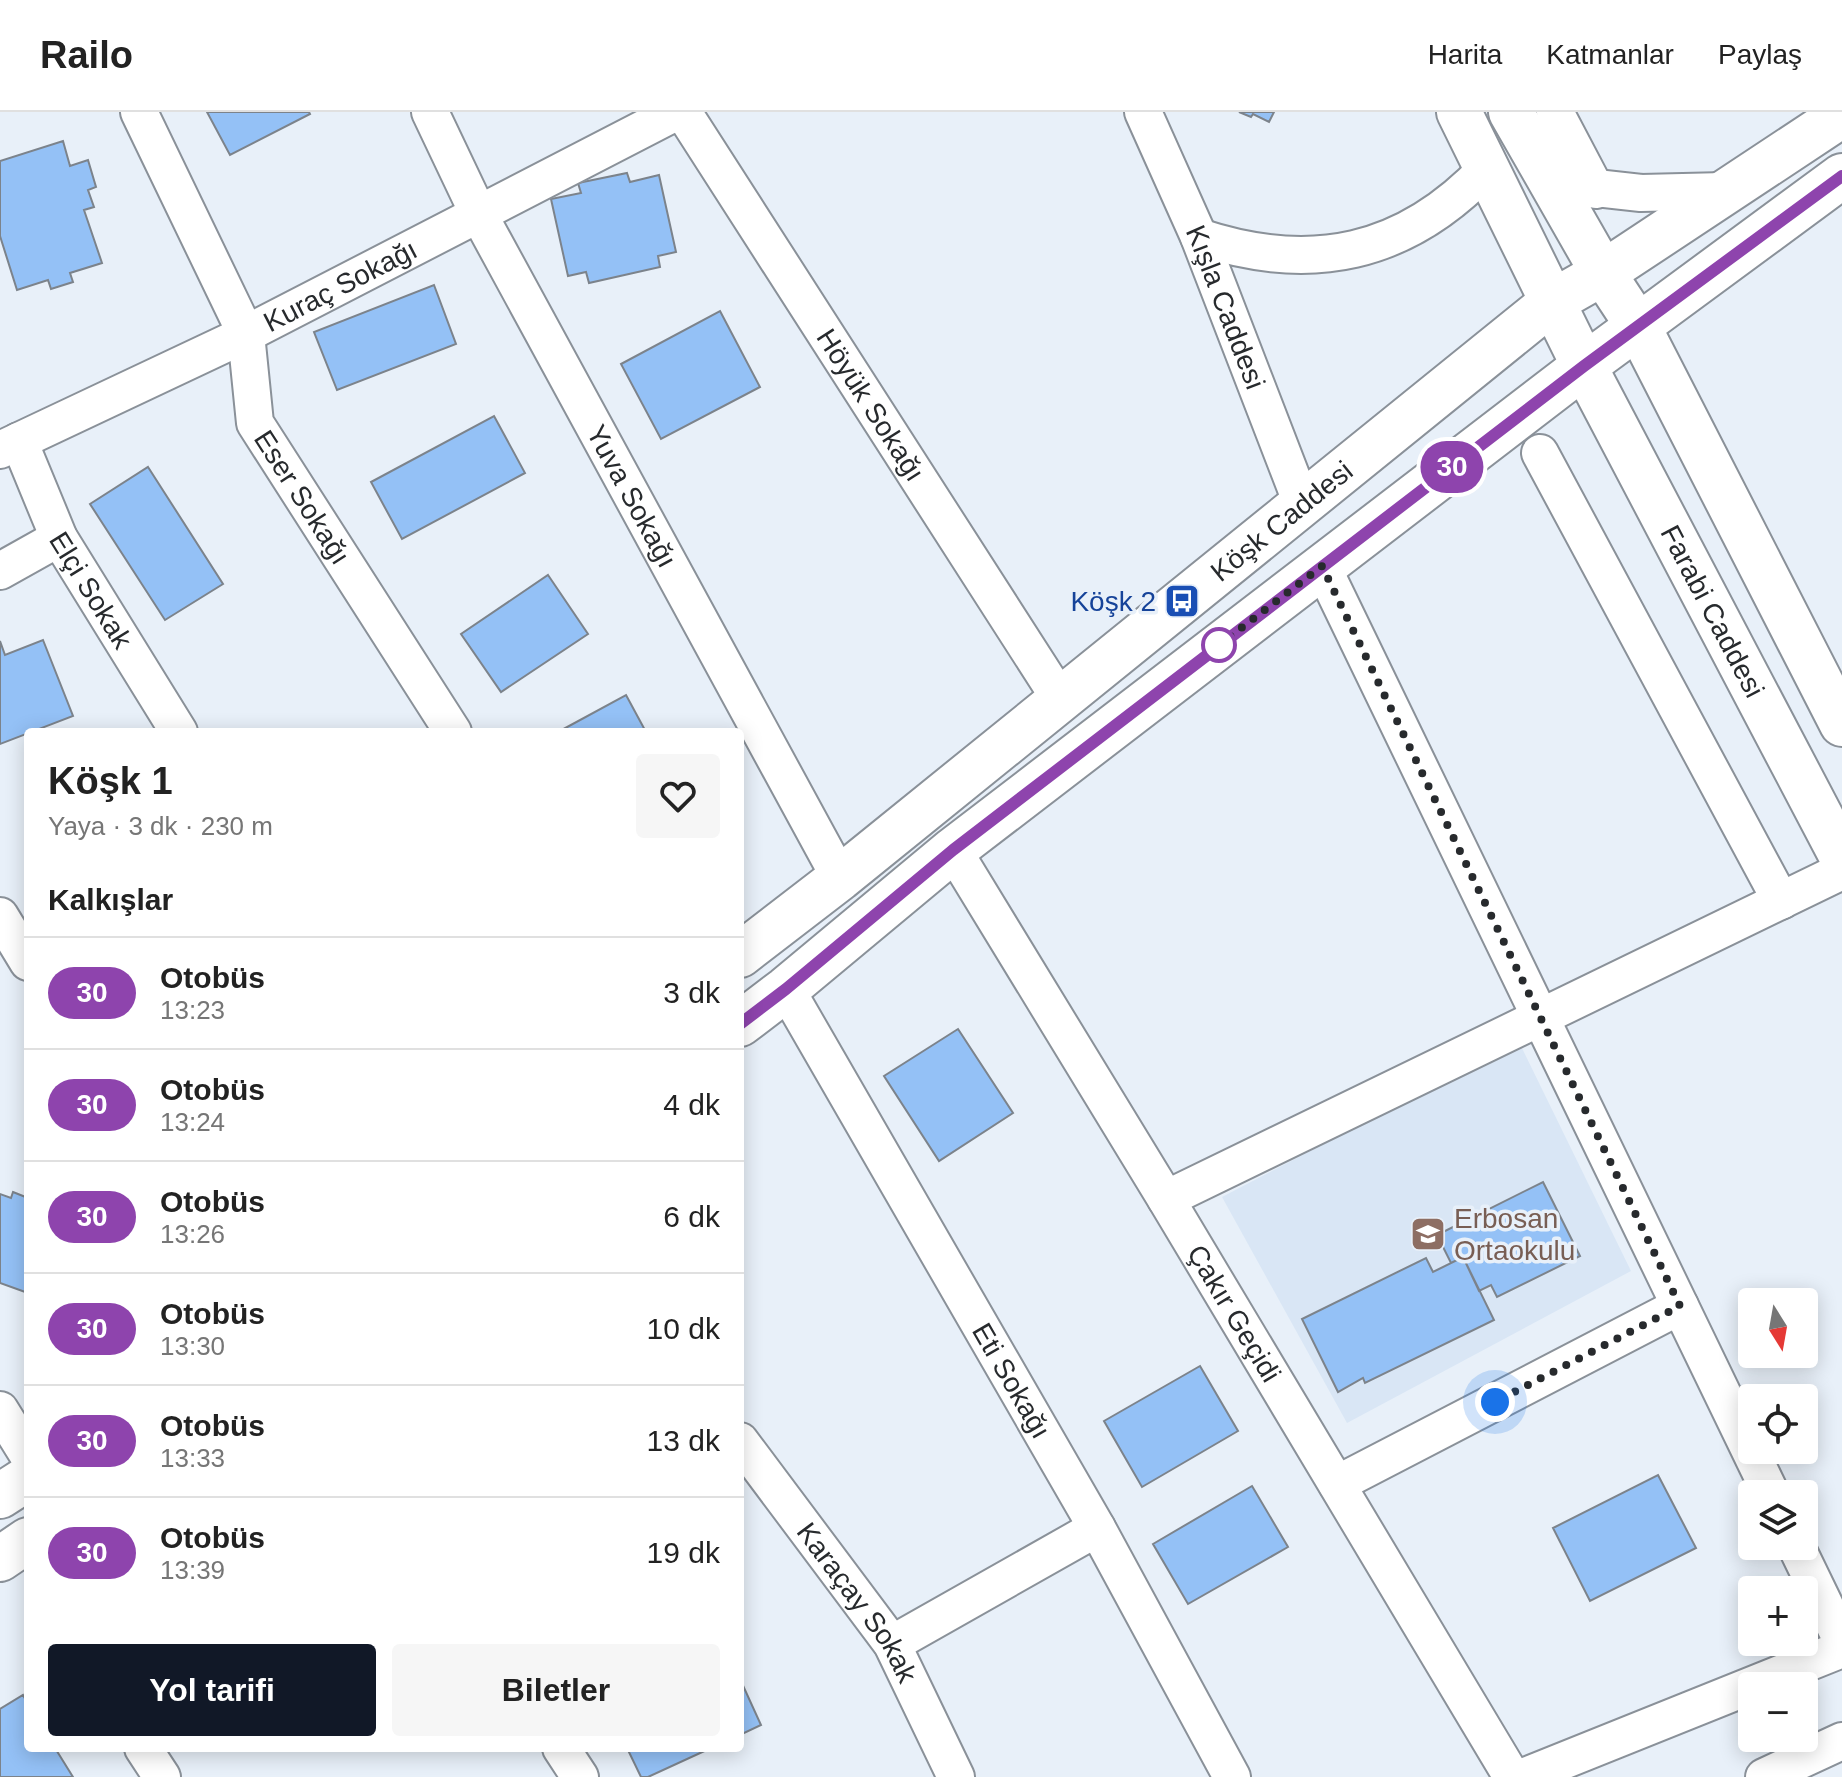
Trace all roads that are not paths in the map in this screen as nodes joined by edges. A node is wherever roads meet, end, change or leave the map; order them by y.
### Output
1 (139, 112) edge
2 (430, 112) edge
3 (676, 112) edge
4 (683, 112) edge
5 (1143, 112) edge
6 (1459, 112) edge
7 (1511, 112) edge
8 (1555, 112) edge
9 (1842, 115) edge
10 (1487, 168) junction
11 (1842, 176) edge
12 (1551, 183) junction
13 (1596, 190) junction
14 (1725, 191) junction
15 (478, 213) junction
16 (1199, 237) junction
17 (1603, 273) junction
18 (1552, 302) junction
19 (1638, 326) junction
20 (246, 334) junction
21 (1584, 366) junction
22 (9, 445) edge
23 (1540, 453) dead end
24 (1302, 504) junction
25 (59, 538) junction
26 (1322, 566) junction
27 (0, 571) edge
28 (1060, 699) junction
29 (1842, 724) edge
30 (177, 728) edge
31 (450, 728) edge
32 (953, 850) junction
33 (1842, 857) edge
34 (1842, 871) edge
35 (840, 878) junction
36 (1781, 901) junction
37 (0, 916) edge
38 (744, 952) edge
39 (24, 955) edge
40 (786, 989) junction
41 (1541, 1017) junction
42 (744, 1021) edge
43 (1166, 1199) junction
44 (1680, 1306) junction
45 (0, 1410) edge
46 (744, 1446) edge
47 (24, 1449) edge
48 (1764, 1480) edge
49 (24, 1481) edge
50 (1337, 1484) junction
51 (0, 1496) edge
52 (1097, 1528) junction
53 (1803, 1560) edge
54 (1842, 1641) edge
55 (892, 1644) junction
56 (1842, 1649) edge
57 (1842, 1741) edge
58 (146, 1752) edge
59 (564, 1752) edge
60 (1602, 1762) edge
61 (162, 1777) edge
62 (580, 1777) edge
63 (956, 1777) edge
64 (1232, 1777) edge
65 (1512, 1777) edge
66 (1523, 1777) edge
67 (1764, 1777) edge

1 - 20 street, Eser Sokağı
2 - 15 street, Yuva Sokağı
3 - 15 street, Kuraç Sokağı
4 - 28 street, Höyük Sokağı
5 - 16 street, Kışla Caddesi
6 - 10 street, Farabi Caddesi
7 - 12 street
8 - 13 street
9 - 14 street, Köşk Caddesi
10 - 16 street
10 - 18 street, Farabi Caddesi
11 - 19 street
12 - 13 street
12 - 17 street
13 - 14 street
14 - 17 street, Köşk Caddesi
15 - 20 street, Kuraç Sokağı
15 - 35 street, Yuva Sokağı
16 - 24 street, Kışla Caddesi
17 - 18 street, Köşk Caddesi
17 - 19 street
18 - 21 street, Farabi Caddesi
18 - 24 street, Köşk Caddesi
19 - 21 street
19 - 29 street
20 - 22 street, Kuraç Sokağı
20 - 31 street, Eser Sokağı
21 - 26 street
21 - 33 street, Farabi Caddesi
22 - 25 street, Elçi Sokak
23 - 36 street
24 - 28 street, Köşk Caddesi
25 - 27 street
25 - 30 street, Elçi Sokak
26 - 32 street
26 - 41 street
28 - 35 street, Köşk Caddesi
32 - 40 street
32 - 43 street, Çakır Geçidi
34 - 36 street
35 - 38 street, Köşk Caddesi
36 - 41 street
37 - 39 street
40 - 42 street
40 - 52 street, Eti Sokağı
41 - 43 street
41 - 44 street
43 - 50 street, Çakır Geçidi
44 - 48 street
44 - 50 street
45 - 47 street
46 - 55 street, Karaçay Sokak
49 - 51 street
50 - 65 street, Çakır Geçidi
52 - 55 street
52 - 64 street, Eti Sokağı
53 - 54 street
55 - 63 street, Karaçay Sokak
56 - 60 street
57 - 67 street
58 - 61 street
59 - 62 street
60 - 66 street

